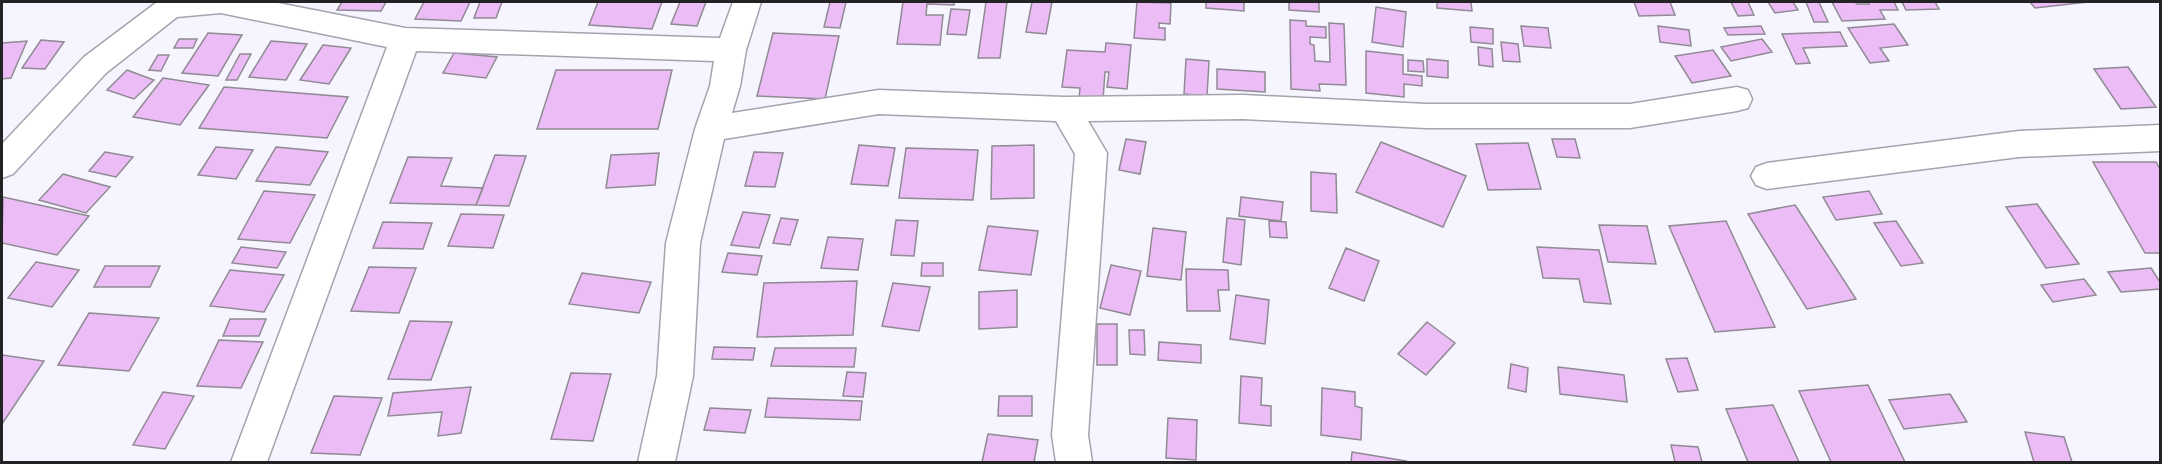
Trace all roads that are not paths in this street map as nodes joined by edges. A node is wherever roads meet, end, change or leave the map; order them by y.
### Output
1 (137, 2) edge
2 (747, 2) edge
3 (173, 4) edge
4 (405, 39) junction
5 (731, 50) junction
6 (1737, 99) dead end
7 (1065, 109) junction
8 (711, 129) junction
9 (2160, 138) edge
10 (2, 165) edge
11 (1767, 176) dead end
12 (249, 462) edge
13 (656, 462) edge
14 (1074, 462) edge

1 - 3 street
2 - 5 street
3 - 4 street
3 - 10 street
4 - 5 street
4 - 12 street
5 - 8 street
6 - 7 street
7 - 8 street
7 - 14 street
8 - 13 street
9 - 11 street

